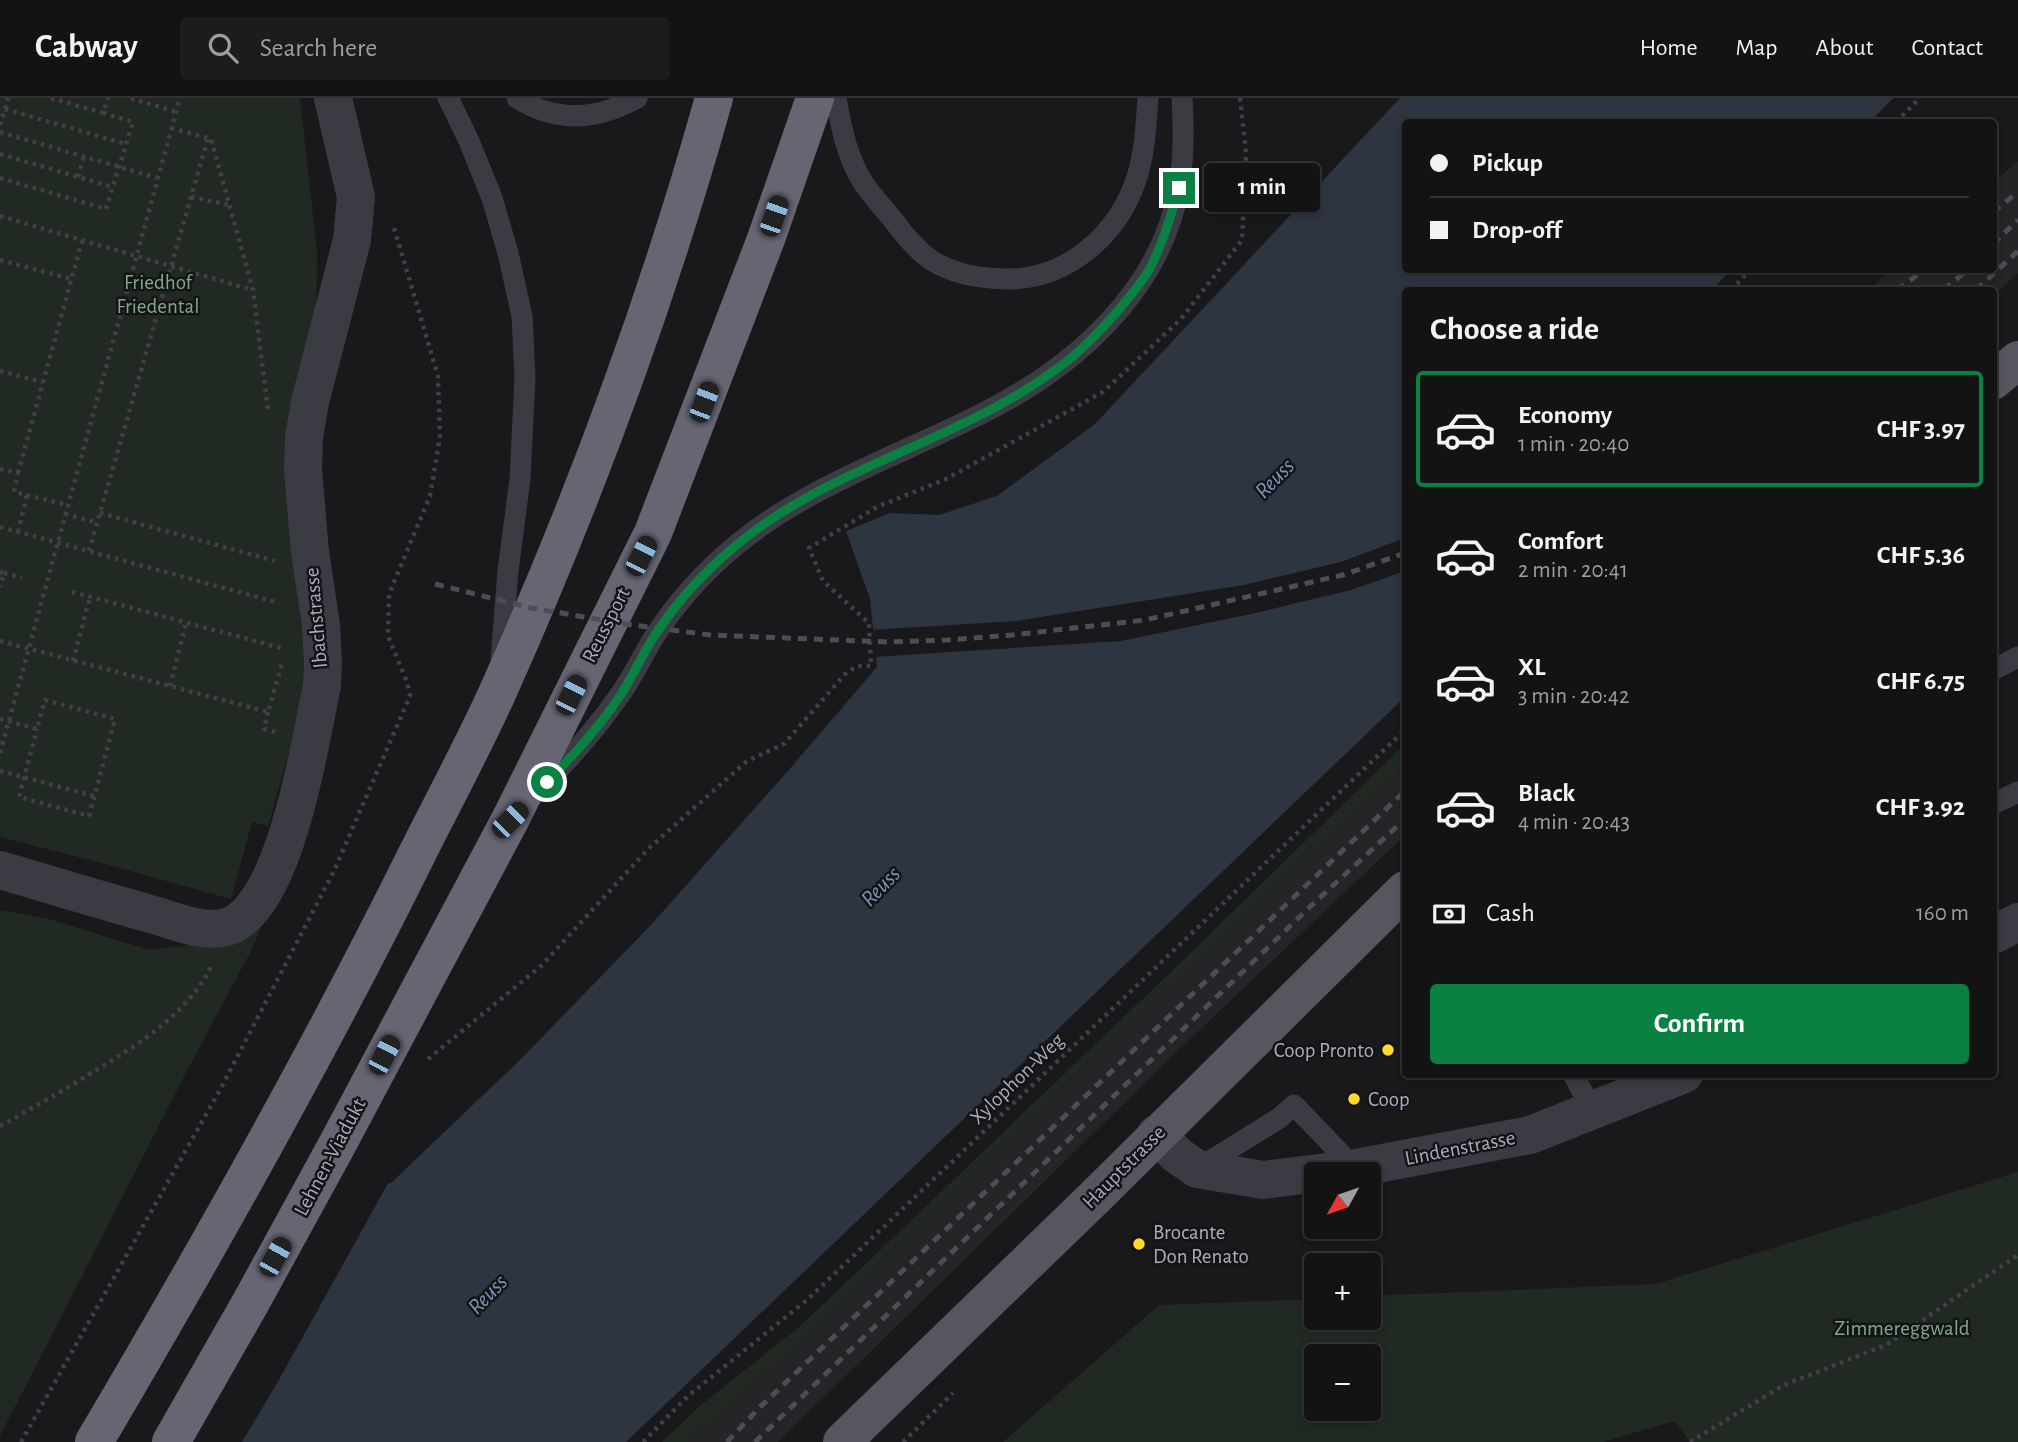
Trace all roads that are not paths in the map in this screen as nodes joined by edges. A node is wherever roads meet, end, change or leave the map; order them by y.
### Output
1 (333, 98) edge
2 (447, 98) edge
3 (517, 98) edge
4 (637, 98) edge
5 (714, 98) edge
6 (815, 98) edge
7 (836, 98) edge
8 (1148, 98) edge
9 (1182, 98) edge
10 (2018, 360) edge
11 (1997, 378) edge
12 (2018, 657) edge
13 (1997, 668) edge
14 (499, 690) junction
15 (2018, 792) edge
16 (1997, 802) edge
17 (510, 820) junction
18 (0, 870) edge
19 (1402, 893) edge
20 (2018, 922) edge
21 (1997, 932) edge
22 (444, 944) joint
23 (1575, 1078) edge
24 (1667, 1078) edge
25 (1592, 1110) junction
26 (1156, 1134) junction
27 (1347, 1162) edge
28 (1381, 1163) edge
29 (1197, 1169) junction
30 (1304, 1175) edge
31 (94, 1442) edge
32 (171, 1442) edge
33 (842, 1442) edge

1 - 18 street, Ibachstrasse
2 - 14 lane
3 - 4 lane
5 - 14 highway
6 - 17 highway, Reussport
7 - 8 lane
9 - 17 lane
10 - 11 main road
12 - 13 lane
14 - 31 highway
15 - 16 lane
17 - 22 highway, Reussport
19 - 26 main road, Hauptstrasse
20 - 21 street
22 - 32 highway, Lehnen-Viadukt
23 - 25 lane
24 - 25 street, Lindenstrasse
25 - 28 street, Lindenstrasse
26 - 29 street, Lindenstrasse
26 - 33 main road, Hauptstrasse
27 - 29 lane
29 - 30 street, Lindenstrasse

